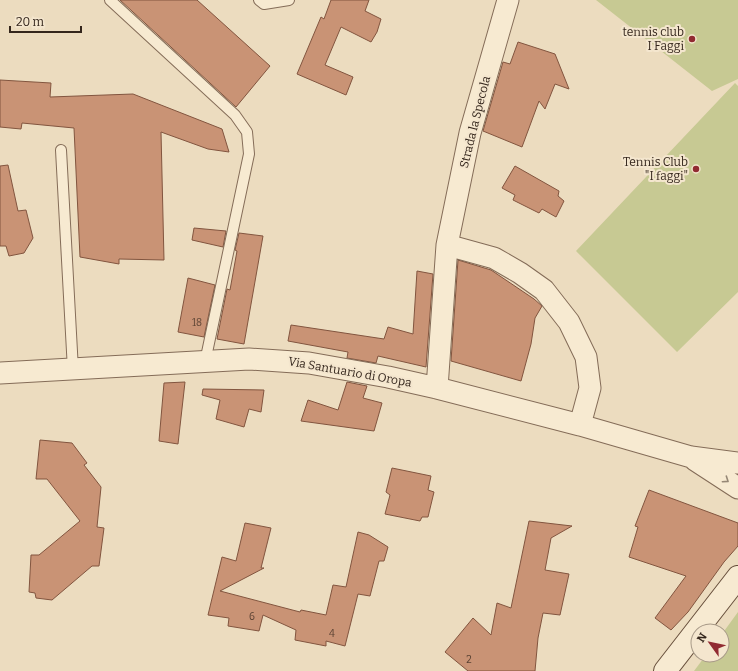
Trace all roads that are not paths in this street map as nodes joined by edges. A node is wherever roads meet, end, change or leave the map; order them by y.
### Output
1 (110, 0) edge
2 (259, 0) edge
3 (289, 0) edge
4 (508, 0) edge
5 (61, 150) dead end
6 (447, 245) junction
7 (205, 362) junction
8 (73, 370) junction
9 (0, 373) edge
10 (437, 388) junction
11 (580, 426) junction
12 (691, 457) junction
13 (738, 463) edge
14 (738, 488) edge
15 (738, 577) edge
16 (665, 671) edge

1 - 7 lane
2 - 3 lane
4 - 6 street, Strada la Specola
5 - 8 lane
6 - 10 street, Strada la Specola
6 - 11 street
7 - 8 street, Via Santuario di Oropa
7 - 10 street, Via Santuario di Oropa
8 - 9 street, Via Santuario di Oropa
10 - 11 street, Via Santuario di Oropa
11 - 12 street, Via Santuario di Oropa
12 - 13 street, Via Santuario di Oropa
12 -> 14 street, Via Santuario di Oropa
15 - 16 main road

